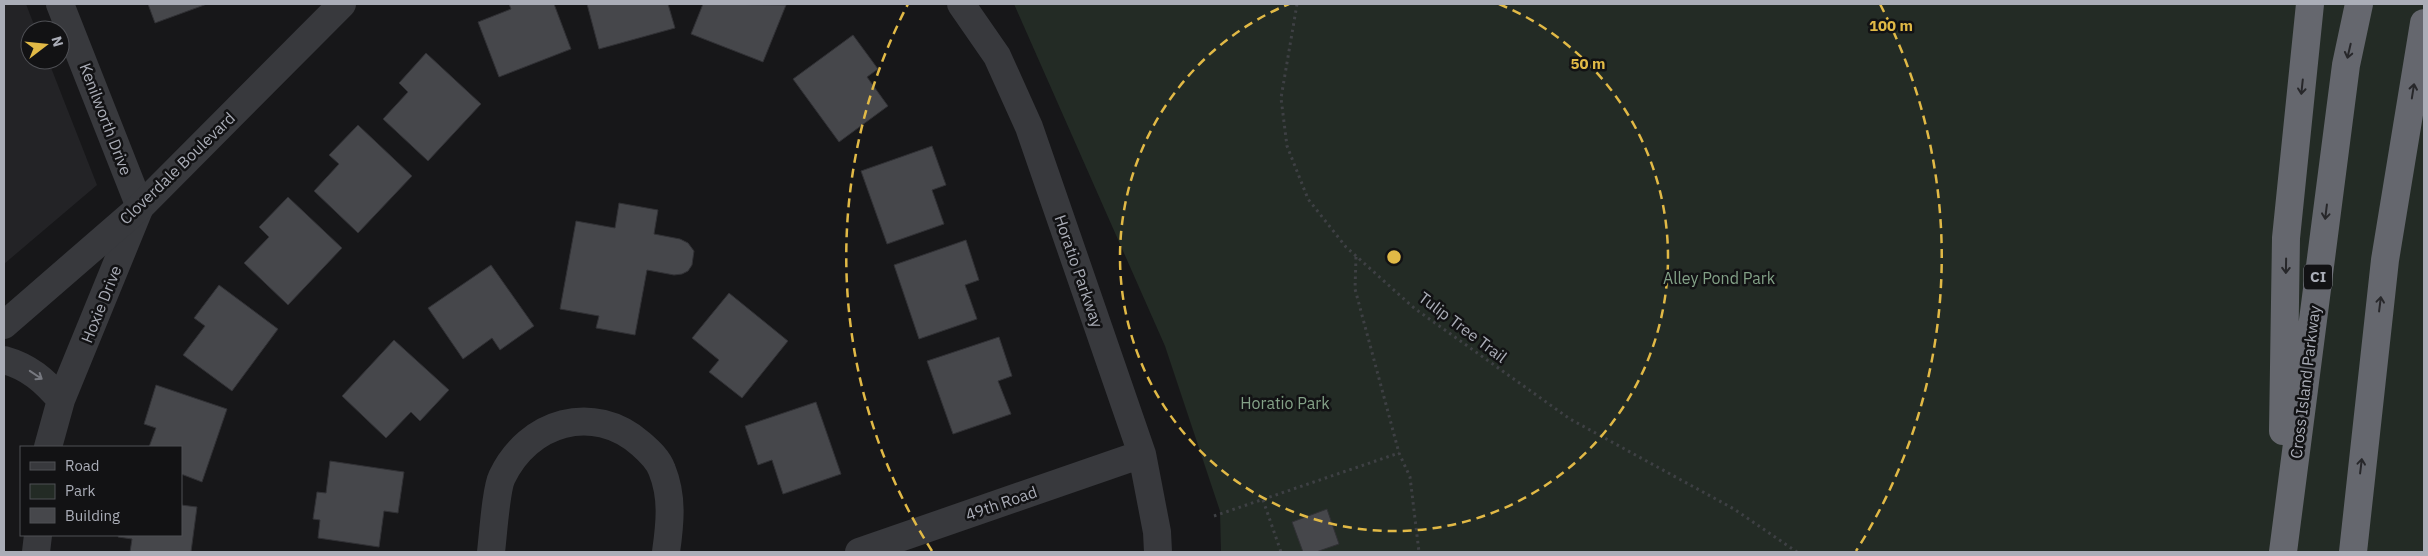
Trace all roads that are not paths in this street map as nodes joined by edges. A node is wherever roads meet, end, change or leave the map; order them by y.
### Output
1 (60, 4) edge
2 (342, 4) edge
3 (961, 4) edge
4 (2310, 4) edge
5 (2359, 4) edge
6 (2424, 23) edge
7 (2424, 124) edge
8 (140, 207) junction
9 (2385, 260) junction
10 (4, 325) edge
11 (4, 360) edge
12 (61, 400) junction
13 (48, 446) edge
14 (1142, 454) junction
15 (38, 536) edge
16 (36, 552) edge
17 (491, 552) edge
18 (666, 552) edge
19 (859, 552) edge
20 (1158, 552) edge
21 (2282, 552) edge
22 (2352, 552) edge

1 - 8 street, Kenilworth Drive
2 - 8 street, Cloverdale Boulevard
3 - 14 street, Horatio Parkway
4 -> 21 highway
5 -> 21 highway, Cross Island Parkway / CI
9 -> 6 highway
7 - 9 highway
8 - 10 street, Cloverdale Boulevard
8 - 12 street, Hoxie Drive
22 -> 9 highway
11 -> 12 street
12 - 13 street, Hoxie Drive
14 - 19 street, 49th Road
14 - 20 street, Horatio Parkway
15 - 16 street
17 - 18 street

